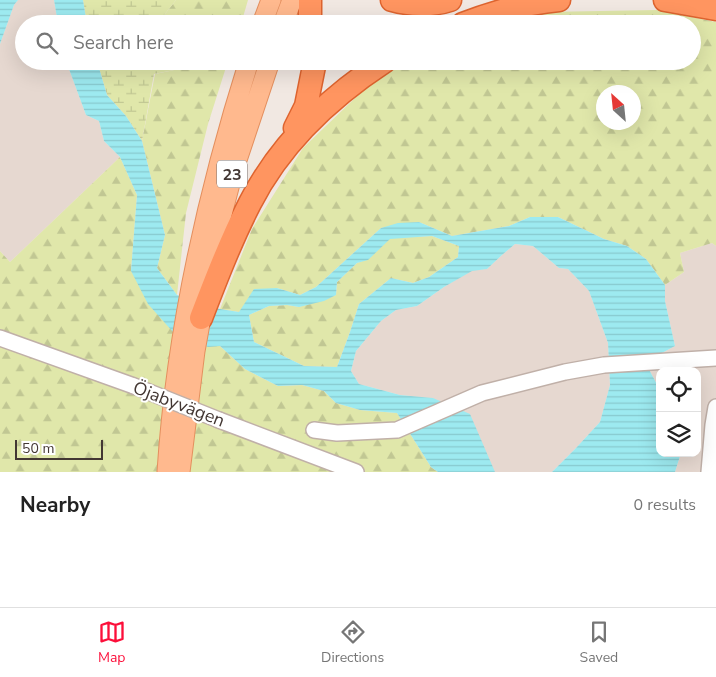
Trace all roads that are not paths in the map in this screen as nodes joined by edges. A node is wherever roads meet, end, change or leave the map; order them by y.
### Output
1 (271, 0) edge
2 (292, 0) edge
3 (310, 0) edge
4 (392, 0) edge
5 (450, 0) edge
6 (559, 0) edge
7 (666, 0) edge
8 (716, 9) edge
9 (265, 15) edge
10 (287, 15) edge
11 (310, 15) edge
12 (488, 15) edge
13 (246, 70) edge
14 (267, 70) edge
15 (313, 70) edge
16 (372, 70) edge
17 (285, 149) junction
18 (203, 290) junction
19 (201, 318) joint
20 (0, 338) edge
21 (188, 347) junction
22 (716, 358) edge
23 (716, 407) edge
24 (314, 430) dead end
25 (167, 472) edge
26 (180, 472) edge
27 (356, 472) edge
28 (709, 472) edge

1 - 9 main road
2 - 10 main road
3 - 11 highway
4 - 5 highway
6 - 12 highway
7 - 8 highway
13 - 18 main road, 23
14 - 18 main road, 23
15 - 17 highway
16 - 17 highway
17 - 18 highway
18 - 19 highway
18 - 21 main road, 23
19 - 21 main road, 23
20 - 27 street, Öjabyvägen, bridge
21 - 25 main road, 23
21 - 26 main road, 23
22 - 24 street
23 - 28 street

